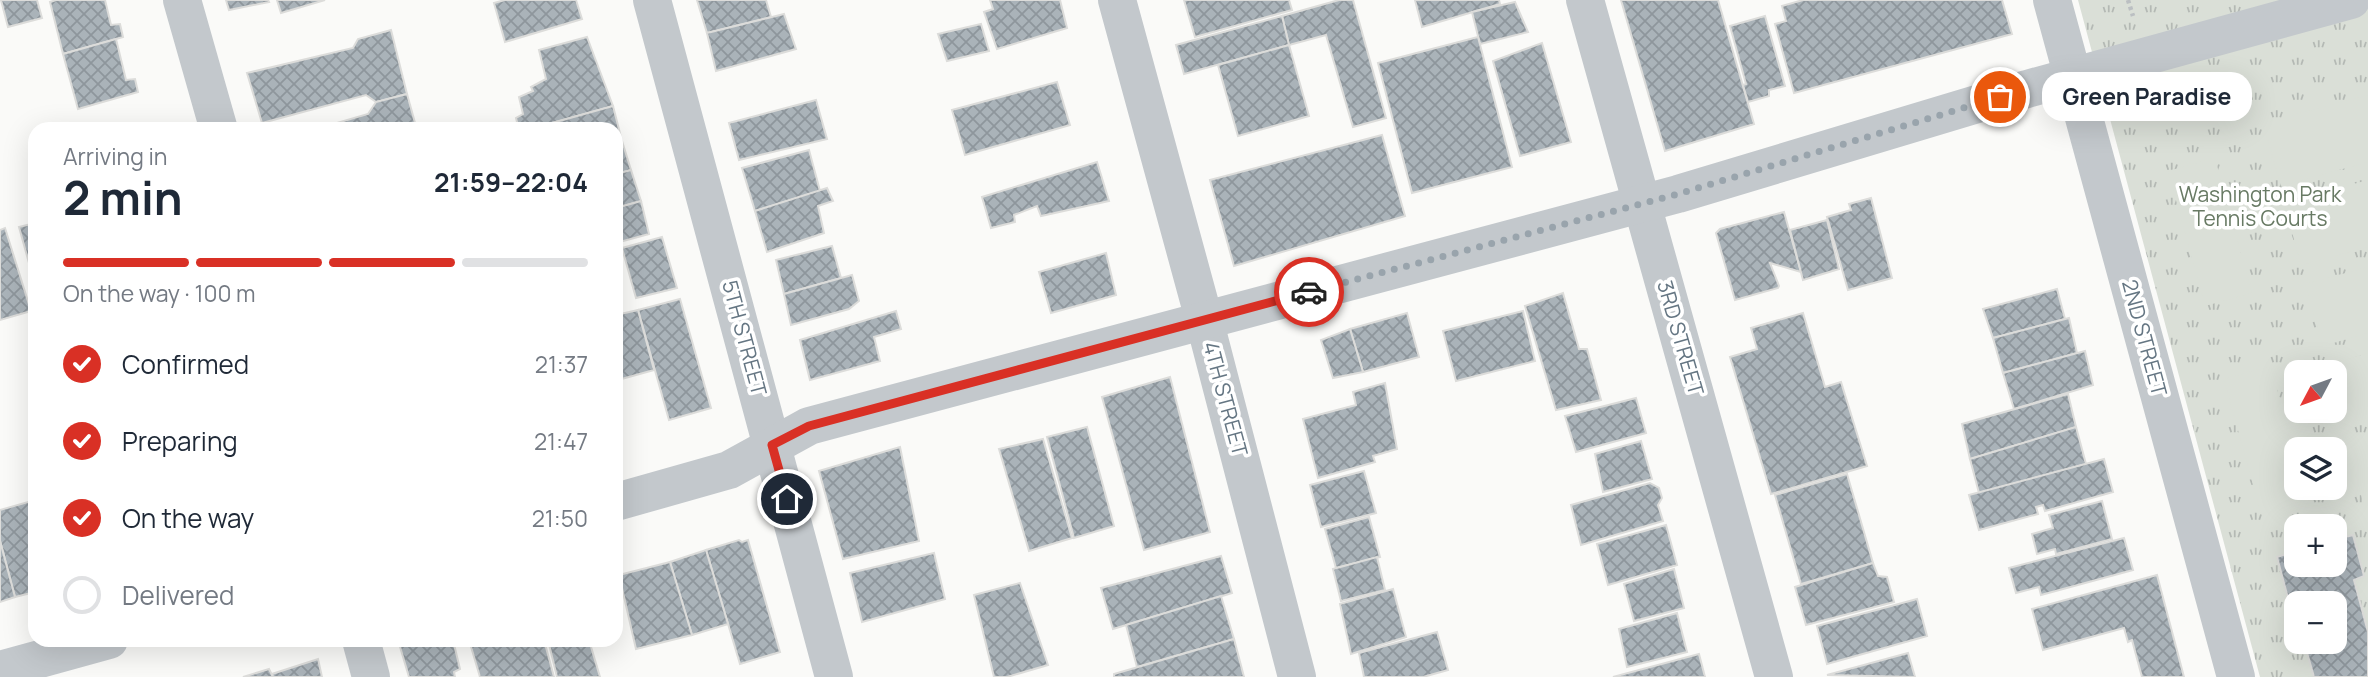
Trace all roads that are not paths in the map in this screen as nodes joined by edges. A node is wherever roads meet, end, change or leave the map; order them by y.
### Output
1 (182, 0) edge
2 (652, 0) edge
3 (1117, 0) edge
4 (1585, 0) edge
5 (2052, 0) edge
6 (2351, 0) edge
7 (2073, 77) junction
8 (217, 122) edge
9 (1643, 202) junction
10 (1204, 319) junction
11 (772, 445) junction
12 (623, 500) edge
13 (84, 647) edge
14 (363, 647) edge
15 (0, 670) edge
16 (370, 677) edge
17 (834, 677) edge
18 (1297, 677) edge
19 (1774, 677) edge
20 (2236, 677) edge

1 - 8 street
2 - 11 street, 5TH STREET
3 - 10 street, 4TH STREET
4 - 9 street, 3RD STREET
5 - 7 street, 2ND STREET
6 - 7 street
7 - 9 street
7 - 20 street, 2ND STREET
9 - 10 street
9 - 19 street, 3RD STREET
10 - 11 street
10 - 18 street, 4TH STREET
11 - 12 street
11 - 17 street, 5TH STREET
13 - 15 street
14 - 16 street

